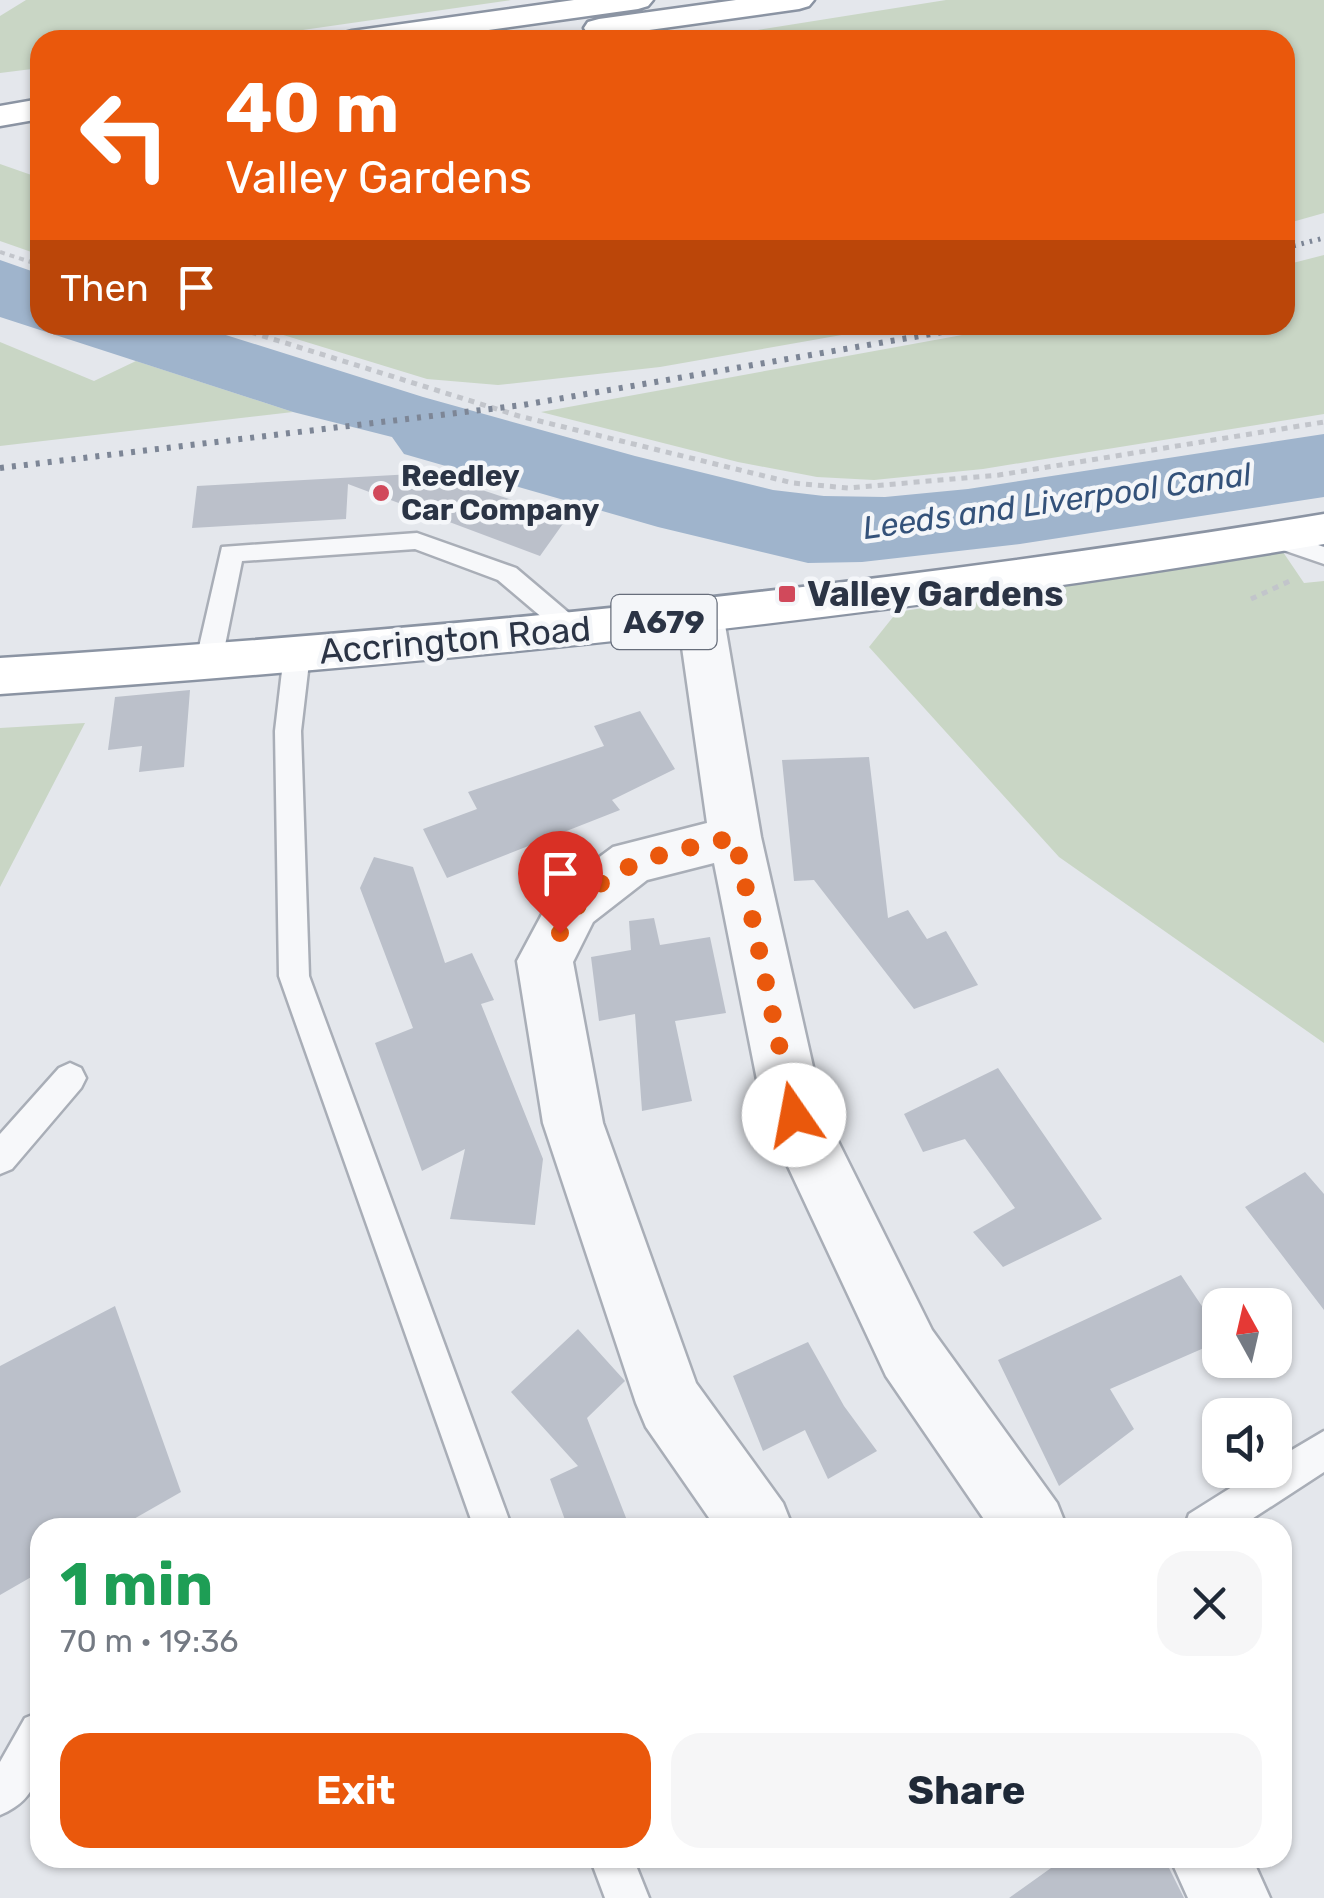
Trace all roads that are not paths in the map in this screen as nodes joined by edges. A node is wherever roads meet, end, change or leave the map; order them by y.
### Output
1 (638, 0) edge
2 (798, 0) edge
3 (424, 30) edge
4 (584, 30) edge
5 (1324, 529) edge
6 (1274, 538) junction
7 (1324, 556) edge
8 (701, 619) junction
9 (573, 630) junction
10 (297, 654) junction
11 (208, 660) junction
12 (0, 676) edge
13 (735, 837) junction
14 (70, 1078) dead end
15 (0, 1158) edge
16 (1324, 1450) edge
17 (489, 1518) edge
18 (751, 1518) edge
19 (1025, 1518) edge
20 (1219, 1518) edge
21 (30, 1752) edge
22 (0, 1794) edge
23 (616, 1868) edge
24 (1215, 1868) edge
25 (627, 1898) edge
26 (1230, 1898) edge

1 - 3 highway
2 - 4 highway
5 - 6 highway, Accrington Road / A679
6 - 7 lane
6 - 8 highway, Accrington Road / A679
8 - 9 highway, Accrington Road / A679
8 - 13 street
9 - 10 highway, Accrington Road / A679
9 - 11 lane
10 - 11 highway, Accrington Road / A679
10 - 17 lane
11 - 12 highway, Accrington Road / A679
13 - 18 street
13 - 19 street
14 - 15 lane
16 - 20 lane
21 - 22 lane
23 - 25 lane
24 - 26 street

